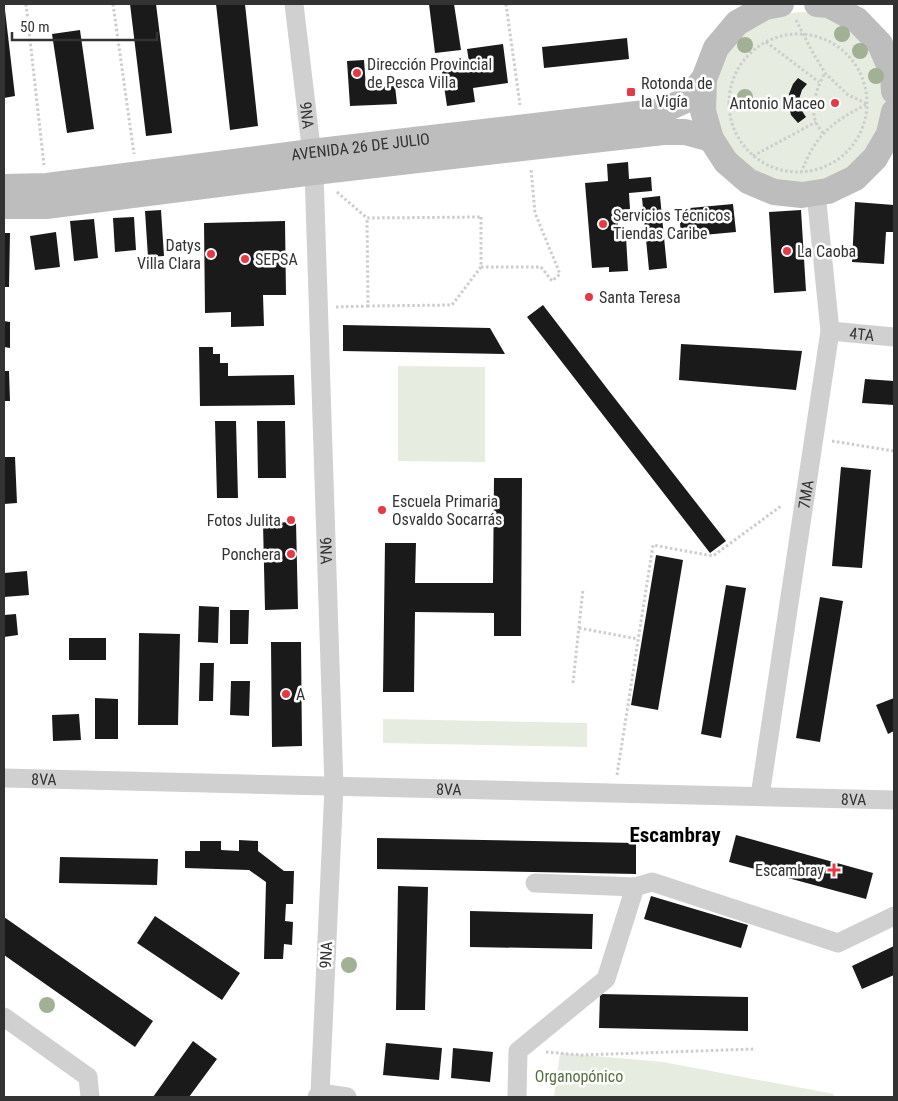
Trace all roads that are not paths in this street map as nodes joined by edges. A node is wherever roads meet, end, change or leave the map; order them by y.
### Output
1 (294, 4) edge
2 (817, 4) edge
3 (788, 11) edge
4 (704, 79) junction
5 (894, 80) edge
6 (893, 125) edge
7 (526, 138) junction
8 (711, 138) junction
9 (312, 162) junction
10 (4, 187) edge
11 (806, 187) junction
12 (4, 206) edge
13 (830, 331) junction
14 (894, 337) edge
15 (4, 778) edge
16 (334, 787) junction
17 (760, 796) junction
18 (894, 800) edge
19 (535, 883) dead end
20 (635, 887) junction
21 (894, 916) edge
22 (4, 1017) edge
23 (318, 1095) edge
24 (90, 1097) edge
25 (347, 1097) edge
26 (517, 1097) edge

1 - 9 street, 9NA
2 - 5 main road
3 - 4 main road
4 - 7 main road, AVENIDA 26 DE JULIO
4 - 8 main road
6 - 11 main road
7 - 8 main road, AVENIDA 26 DE JULIO
7 - 9 main road, AVENIDA 26 DE JULIO
8 - 11 main road
9 - 10 main road, AVENIDA 26 DE JULIO
9 - 12 main road, AVENIDA 26 DE JULIO
9 - 16 street, 9NA
11 - 13 street, 7MA
13 - 14 street, 4TA
13 - 17 street, 7MA
15 - 16 street, 8VA
16 - 17 street, 8VA
16 - 23 street, 9NA
17 - 18 street, 8VA
19 - 20 street
20 - 21 street
20 - 26 street
22 - 24 street
23 - 25 street

